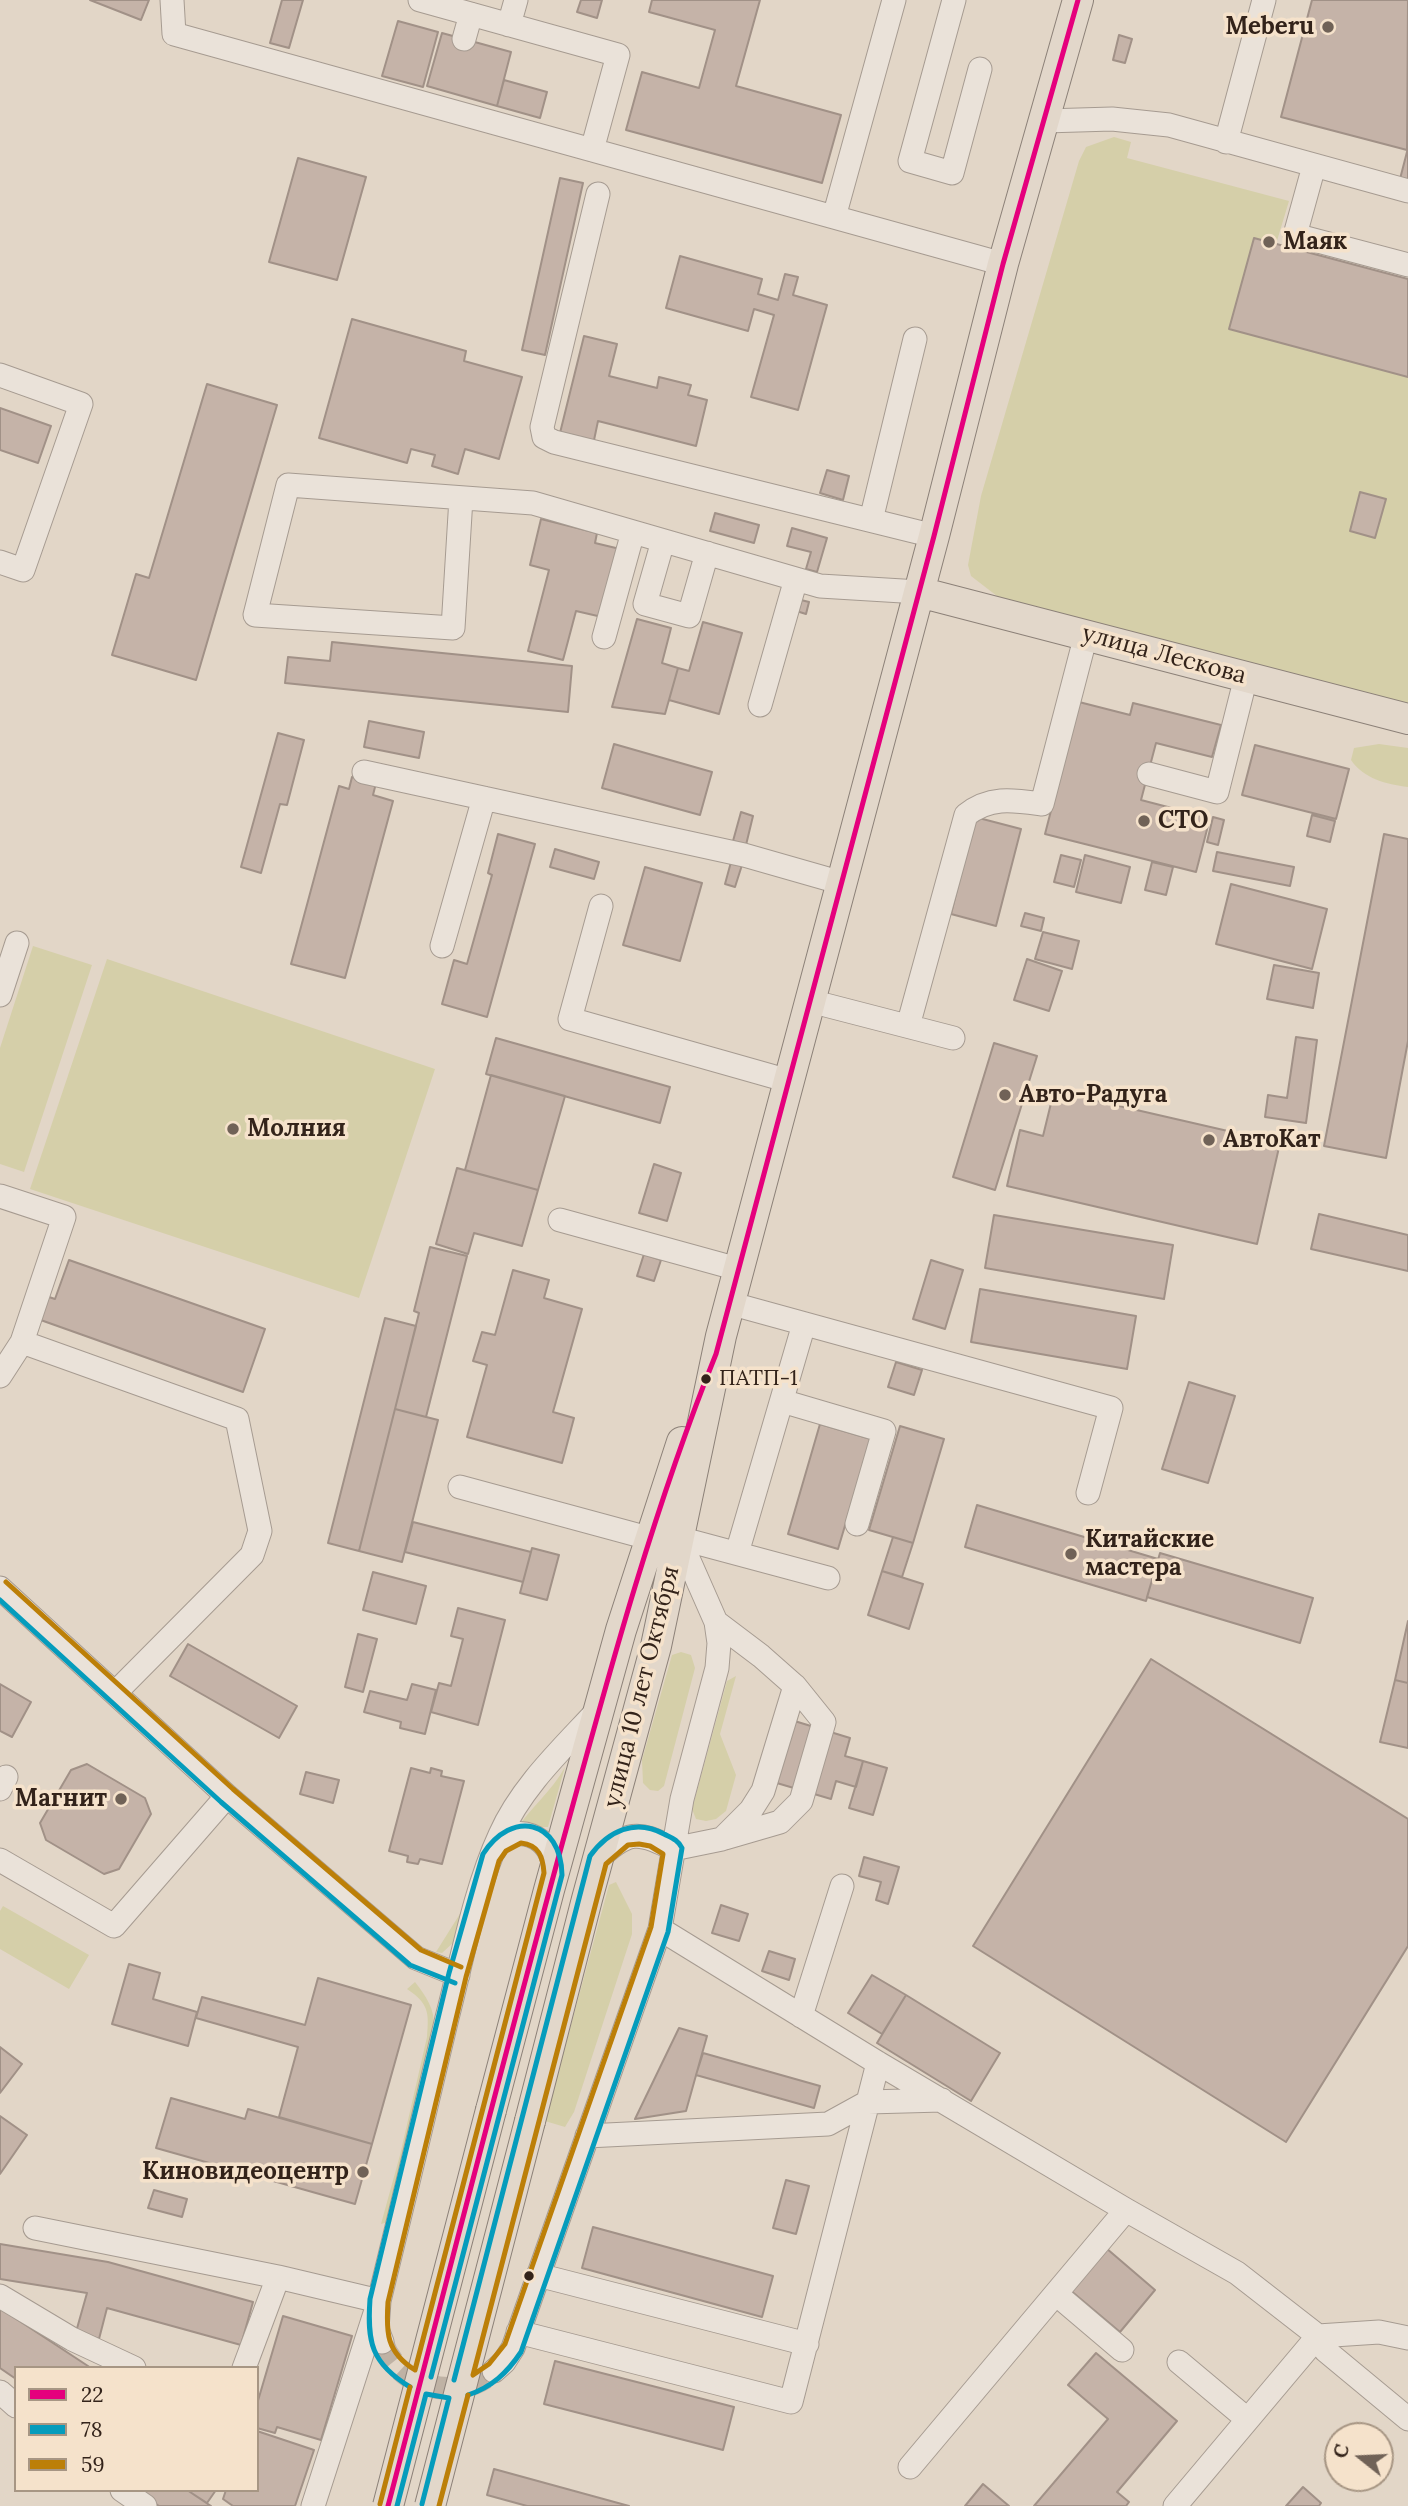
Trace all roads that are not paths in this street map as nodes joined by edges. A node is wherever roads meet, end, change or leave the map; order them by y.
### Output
1 (172, 0) edge
2 (423, 0) edge
3 (516, 0) edge
4 (894, 0) edge
5 (954, 0) edge
6 (1079, 0) edge
7 (1264, 0) edge
8 (471, 14) junction
9 (509, 25) junction
10 (464, 39) dead end
11 (981, 69) dead end
12 (1045, 121) junction
13 (1226, 142) junction
14 (592, 150) junction
15 (1314, 166) junction
16 (1408, 191) edge
17 (598, 194) dead end
18 (834, 217) junction
19 (1003, 264) junction
20 (1408, 265) edge
21 (915, 339) dead end
22 (0, 376) edge
23 (461, 498) junction
24 (871, 520) junction
25 (633, 533) junction
26 (934, 536) junction
27 (663, 541) junction
28 (707, 553) junction
29 (0, 562) edge
30 (796, 579) junction
31 (919, 592) junction
32 (1086, 635) junction
33 (604, 637) dead end
34 (1246, 677) junction
35 (760, 705) dead end
36 (1408, 719) edge
37 (364, 772) dead end
38 (1149, 774) dead end
39 (484, 798) junction
40 (842, 883) junction
41 (601, 906) dead end
42 (17, 943) dead end
43 (442, 946) dead end
44 (0, 995) edge
45 (810, 1001) junction
46 (908, 1026) junction
47 (953, 1038) dead end
48 (789, 1081) junction
49 (0, 1196) edge
50 (560, 1220) dead end
51 (738, 1269) junction
52 (729, 1303) junction
53 (804, 1324) junction
54 (22, 1342) junction
55 (0, 1376) edge
56 (782, 1401) junction
57 (460, 1487) dead end
58 (1088, 1493) dead end
59 (857, 1524) dead end
60 (666, 1539) junction
61 (737, 1553) junction
62 (828, 1578) dead end
63 (0, 1588) edge
64 (716, 1622) junction
65 (794, 1686) junction
66 (114, 1693) junction
67 (600, 1708) junction
68 (227, 1796) junction
69 (722, 1839) junction
70 (673, 1849) junction
71 (491, 1857) junction
72 (598, 1859) junction
73 (0, 1860) edge
74 (553, 1874) junction
75 (842, 1885) dead end
76 (660, 1929) junction
77 (458, 1975) junction
78 (802, 2015) junction
79 (878, 2063) junction
80 (943, 2100) junction
81 (868, 2102) junction
82 (587, 2136) junction
83 (1126, 2210) junction
84 (35, 2228) dead end
85 (538, 2275) junction
86 (278, 2277) junction
87 (1056, 2294) junction
88 (0, 2296) edge
89 (379, 2301) junction
90 (518, 2332) junction
91 (1318, 2336) junction
92 (1408, 2338) edge
93 (382, 2342) tunnel mouth
94 (807, 2344) junction
95 (1122, 2350) dead end
96 (1180, 2362) dead end
97 (130, 2366) edge
98 (245, 2366) edge
99 (494, 2371) tunnel mouth
100 (0, 2392) edge
101 (14, 2404) edge
102 (1247, 2419) junction
103 (1408, 2419) edge
104 (910, 2467) dead end
105 (125, 2492) edge
106 (145, 2506) edge
107 (313, 2506) edge
108 (388, 2506) edge
109 (430, 2506) edge
110 (1175, 2506) edge

1 - 14 street
2 - 8 street
3 - 9 street
4 - 18 street
5 - 11 street
6 - 12 main road, улица 10 лет Октября
7 - 13 street
8 - 9 street
8 - 10 street
9 - 14 street
12 - 13 street
12 - 19 main road, улица 10 лет Октября
13 - 15 street
14 - 18 street
15 - 16 street
15 - 20 street
17 - 24 street
18 - 19 street
19 - 26 main road, улица 10 лет Октября
21 - 24 street
22 - 29 street
23 - 23 street
23 - 25 street
24 - 26 street
25 - 27 street
25 - 33 street
26 - 31 main road, улица 10 лет Октября
27 - 28 street
27 - 28 street
28 - 30 street
30 - 31 street
30 - 35 street
31 - 32 main road, улица Лескова
31 - 40 main road, улица 10 лет Октября
32 - 34 main road, улица Лескова
32 - 46 street
34 - 36 main road, улица Лескова
34 - 38 street
37 - 39 street
39 - 40 street
39 - 43 street
40 - 45 main road, улица 10 лет Октября
41 - 48 street
42 - 44 street
45 - 46 street
45 - 48 main road, улица 10 лет Октября
46 - 47 street
48 - 51 main road, улица 10 лет Октября
49 - 54 street
50 - 51 street
51 - 52 main road, улица 10 лет Октября
52 - 53 street
52 - 60 main road, улица 10 лет Октября
53 - 56 street
53 - 58 street
54 - 55 street
54 - 66 street
56 - 59 street
56 - 61 street
57 - 60 street
60 - 61 street
60 - 64 street
60 - 67 main road, улица 10 лет Октября
60 - 72 main road, улица 10 лет Октября
61 - 62 street
63 - 66 street
64 - 65 street
64 - 70 street
65 - 69 street
65 - 69 street
66 - 68 street
67 - 71 street
67 - 74 main road, улица 10 лет Октября
68 - 73 street
68 - 77 street
69 - 70 street
70 - 72 street
70 - 76 street
71 - 74 street
71 - 77 street
72 - 109 main road, улица 10 лет Октября, bridge
74 - 108 main road, улица 10 лет Октября, bridge
75 - 78 street
76 - 78 street
76 - 82 street
77 - 89 street
78 - 79 street
79 - 80 street
79 - 81 street
80 - 81 street
80 - 83 street
81 - 82 street
81 - 94 street
82 - 85 street
83 - 87 street
83 - 91 street
84 - 86 street
85 - 90 street
85 - 94 street
86 - 89 street
86 - 98 street
87 - 95 street
87 - 104 street
88 - 97 street
89 - 93 street
89 - 107 street
90 - 94 street
90 - 99 street
91 - 92 street
91 - 102 street
91 - 103 street
96 - 102 street
100 - 101 street
102 - 110 street
105 - 106 street

